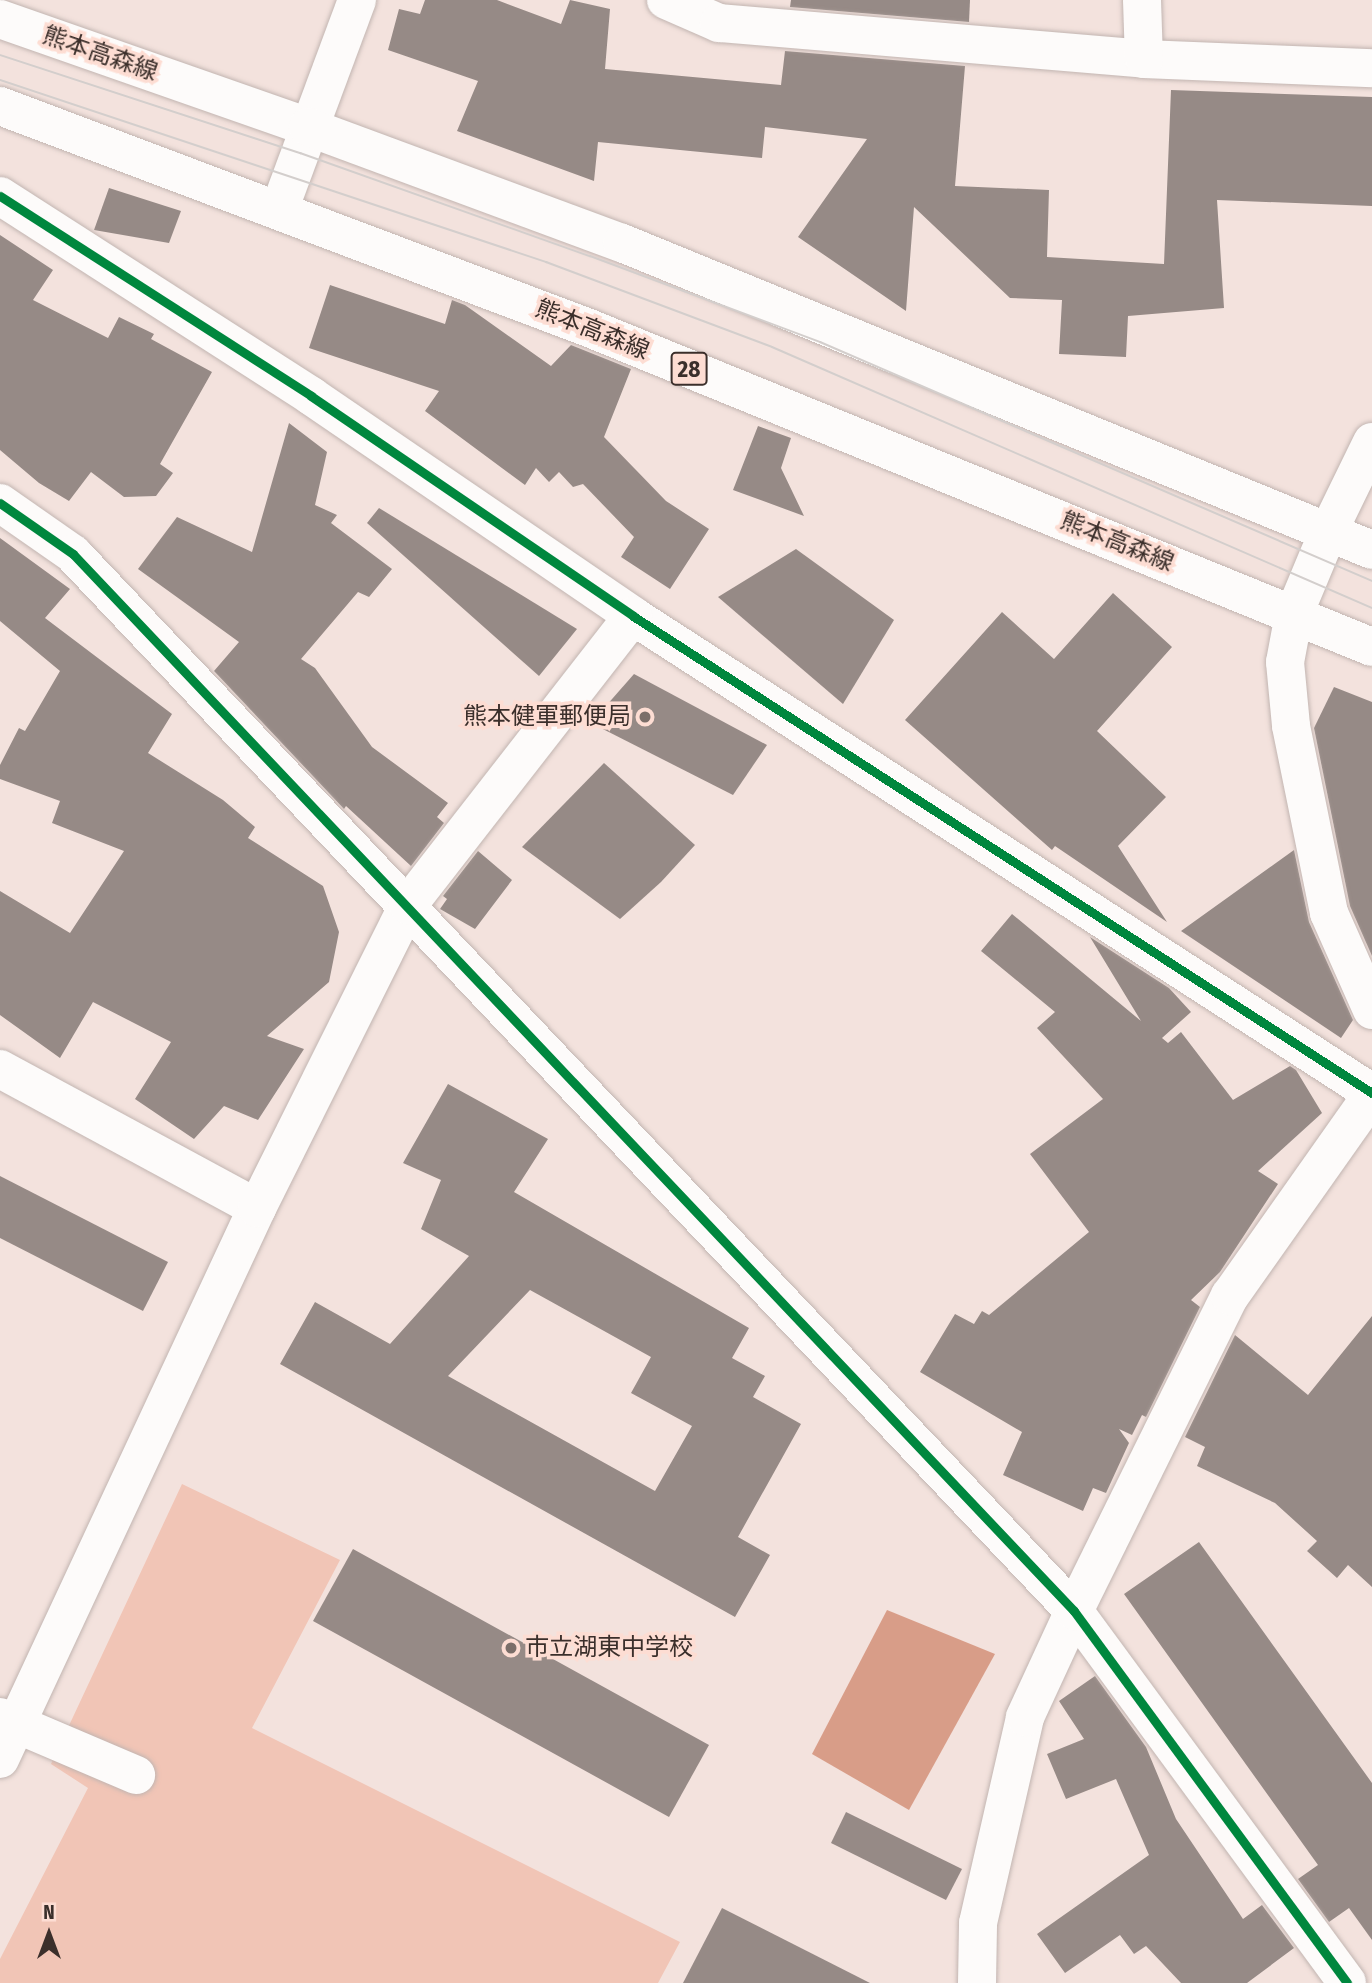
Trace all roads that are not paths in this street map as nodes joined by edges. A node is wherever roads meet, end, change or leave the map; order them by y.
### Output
1 (357, 0) edge
2 (666, 0) edge
3 (1142, 0) edge
4 (0, 19) edge
5 (1144, 59) junction
6 (1372, 68) edge
7 (0, 106) edge
8 (308, 127) junction
9 (0, 196) edge
10 (279, 210) junction
11 (1372, 442) edge
12 (0, 503) edge
13 (1329, 530) junction
14 (1372, 550) edge
15 (1294, 614) junction
16 (633, 616) junction
17 (1372, 647) edge
18 (408, 905) junction
19 (1372, 1010) edge
20 (0, 1069) edge
21 (1372, 1094) edge
22 (257, 1208) junction
23 (1074, 1611) junction
24 (5, 1734) edge
25 (136, 1775) dead end
26 (977, 1983) edge
27 (1347, 1983) edge

1 - 8 street
2 - 5 street
3 - 5 street
4 - 8 street, 熊本高森線
5 - 6 street
7 - 10 street, 熊本高森線 / 28
8 - 10 street
8 - 13 street, 熊本高森線
9 - 16 street
10 - 15 street, 熊本高森線 / 28
11 - 13 street
12 - 18 street
13 - 14 street, 熊本高森線
13 - 15 street
15 - 17 street, 熊本高森線 / 28
15 - 19 street
16 - 18 street
16 - 21 street
18 - 22 street
18 - 23 street
20 - 22 street
21 - 23 street
22 - 24 street
23 - 26 street
23 - 27 street
24 - 25 street

